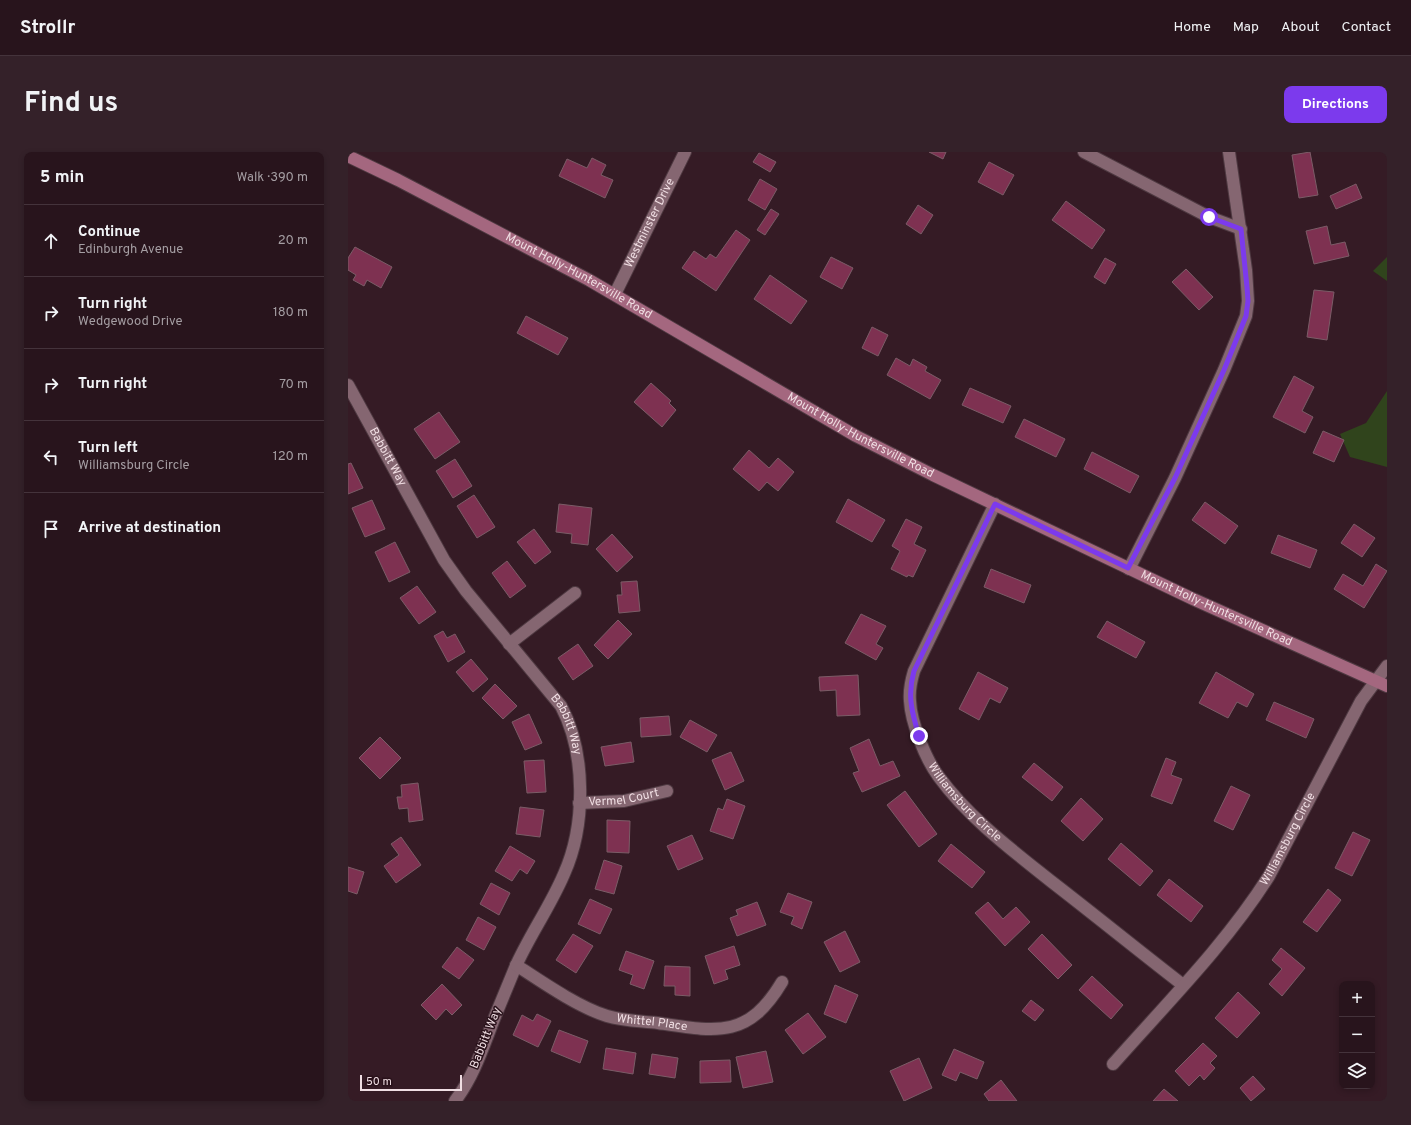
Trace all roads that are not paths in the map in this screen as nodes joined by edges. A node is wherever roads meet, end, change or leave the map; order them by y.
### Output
1 (685, 152) edge
2 (1084, 152) edge
3 (1229, 152) edge
4 (348, 156) edge
5 (1241, 229) junction
6 (615, 294) junction
7 (348, 385) edge
8 (995, 504) junction
9 (1128, 568) junction
10 (575, 593) dead end
11 (509, 644) junction
12 (1387, 666) edge
13 (1381, 683) edge
14 (667, 791) dead end
15 (579, 803) junction
16 (516, 965) junction
17 (782, 982) dead end
18 (1183, 985) junction
19 (1113, 1064) dead end
20 (456, 1101) edge

1 - 6 street, Westminster Drive
2 - 5 street
3 - 5 street
4 - 6 main road, Mount Holly-Huntersville Road
5 - 9 street
6 - 8 main road, Mount Holly-Huntersville Road
7 - 11 street, Babbitt Way
8 - 9 main road, Mount Holly-Huntersville Road
8 - 18 street, Williamsburg Circle
9 - 13 main road, Mount Holly-Huntersville Road
10 - 11 street
11 - 15 street, Babbitt Way
12 - 13 street, Williamsburg Circle
13 - 18 street, Williamsburg Circle
14 - 15 street, Vermel Court
15 - 16 street, Babbitt Way
16 - 17 street, Whittel Place
16 - 20 street, Babbitt Way
18 - 19 street, Williamsburg Circle

